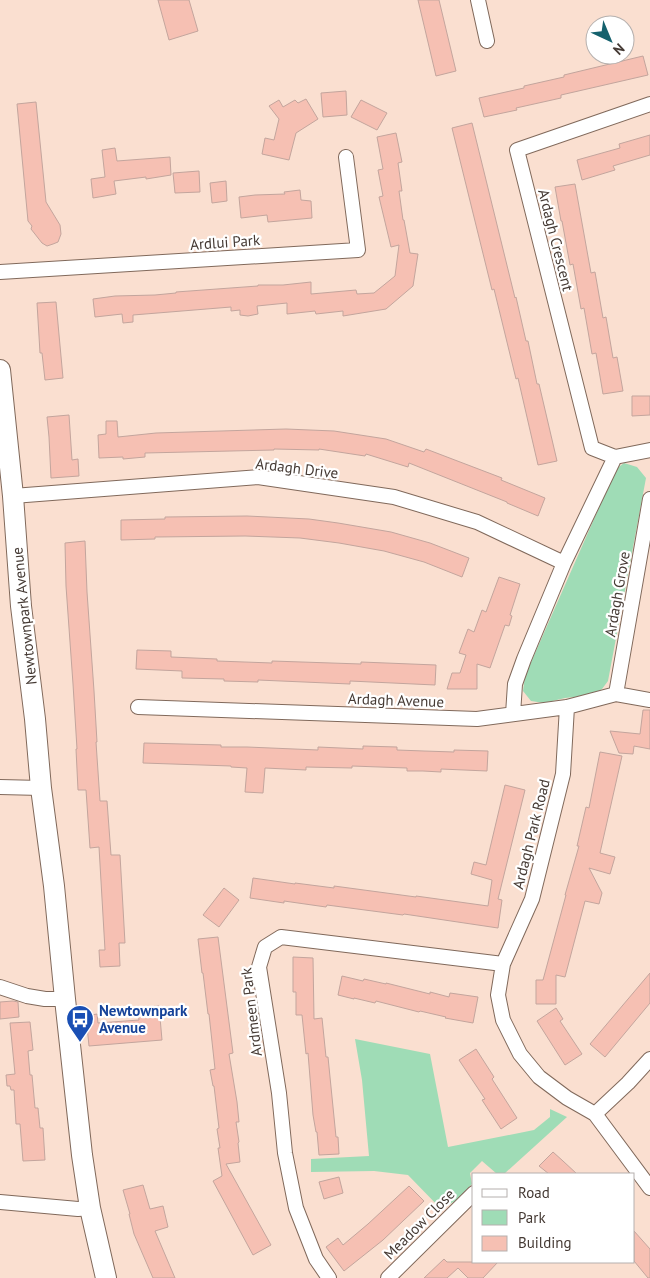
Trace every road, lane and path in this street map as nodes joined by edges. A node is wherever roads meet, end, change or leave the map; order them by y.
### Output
1 (478, 0) edge
2 (487, 40) dead end
3 (650, 104) edge
4 (346, 157) dead end
5 (0, 272) edge
6 (0, 370) edge
7 (650, 450) edge
8 (615, 457) junction
9 (13, 496) junction
10 (650, 499) edge
11 (564, 563) junction
12 (616, 694) junction
13 (650, 700) edge
14 (138, 707) dead end
15 (567, 707) junction
16 (513, 714) junction
17 (0, 787) edge
18 (41, 788) junction
19 (503, 964) junction
20 (0, 987) edge
21 (65, 999) junction
22 (650, 1059) edge
23 (596, 1114) junction
24 (650, 1188) edge
25 (472, 1195) edge
26 (0, 1202) edge
27 (90, 1208) junction
28 (106, 1278) edge
29 (329, 1278) edge
30 (388, 1278) edge

1 - 2 street
3 - 8 street, Ardagh Crescent
4 - 5 street, Ardlui Park
6 - 9 main road, Newtownpark Avenue
7 - 8 street
8 - 11 street
9 - 11 street, Ardagh Drive
9 - 18 main road, Newtownpark Avenue
10 - 12 street, Ardagh Grove
11 - 16 street
12 - 13 street, Ardagh Avenue
12 - 15 street, Ardagh Avenue
14 - 16 street, Ardagh Avenue
15 - 16 street, Ardagh Avenue
15 - 19 street, Ardagh Park Road
17 - 18 street
18 - 21 main road, Newtownpark Avenue
19 - 23 street, Ardagh Park Road
19 - 29 street, Ardmeen Park
20 - 21 street
21 - 27 main road, Newtownpark Avenue
22 - 23 street
23 - 24 street
25 - 30 street, Meadow Close
26 - 27 street
27 - 28 main road, Newtownpark Avenue

